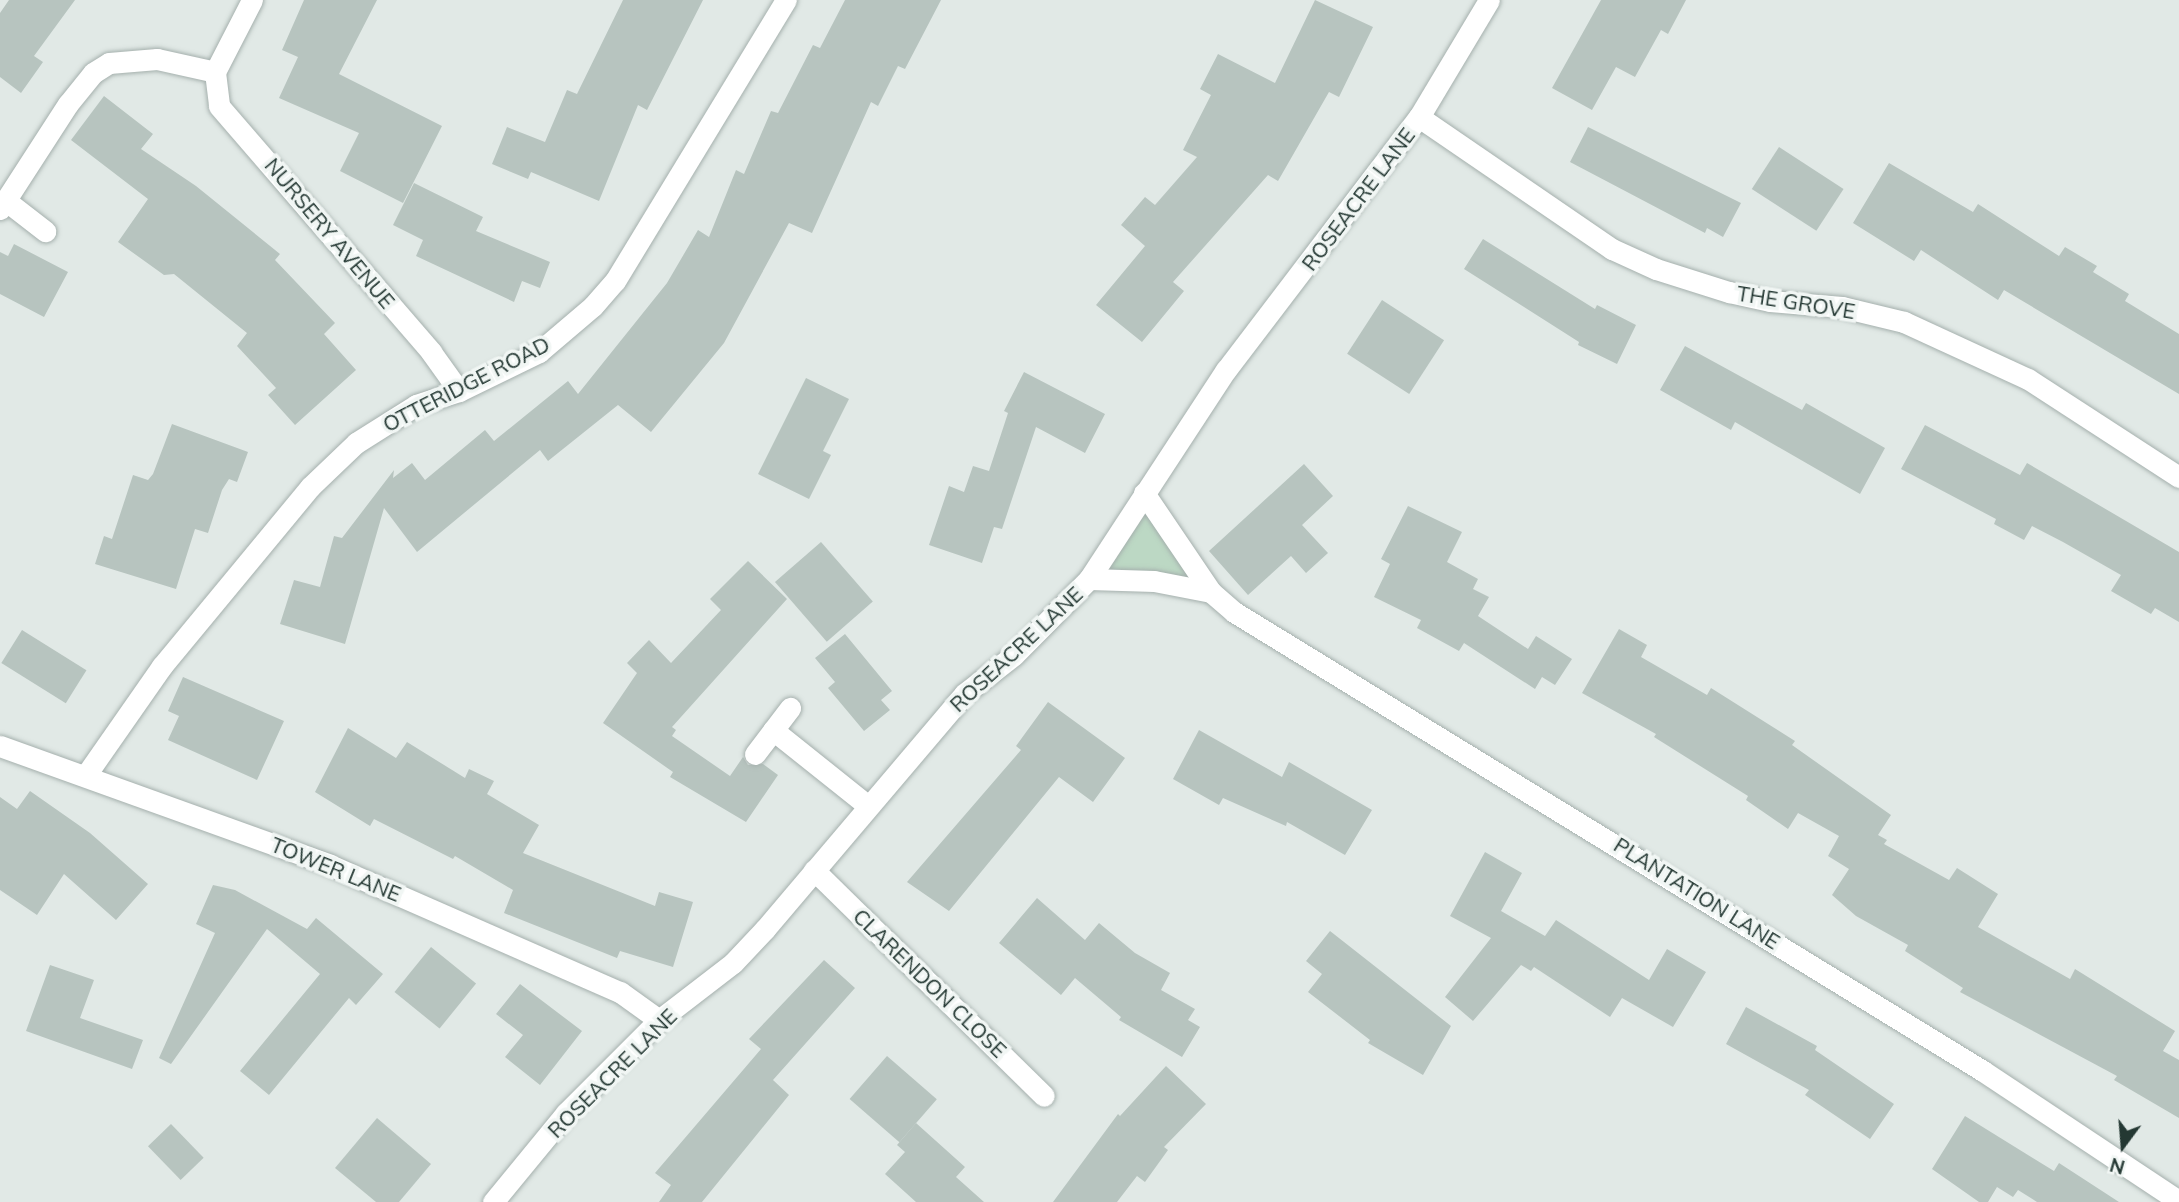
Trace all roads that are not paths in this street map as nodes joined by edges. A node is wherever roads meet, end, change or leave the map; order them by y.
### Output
1 (252, 0) edge
2 (786, 0) edge
3 (1489, 0) edge
4 (215, 72) junction
5 (1419, 117) junction
6 (3, 205) edge
7 (45, 231) dead end
8 (459, 391) junction
9 (2179, 477) edge
10 (1144, 493) junction
11 (1090, 579) junction
12 (1211, 592) junction
13 (790, 708) dead end
14 (773, 730) junction
15 (0, 746) edge
16 (755, 754) dead end
17 (86, 775) junction
18 (867, 805) junction
19 (814, 870) junction
20 (659, 1020) junction
21 (1044, 1096) dead end
22 (2179, 1200) edge
23 (493, 1202) edge

1 - 4 street
2 - 8 street, OTTERIDGE ROAD
3 - 5 street, ROSEACRE LANE
4 - 6 street
4 - 8 street, NURSERY AVENUE
5 - 9 street, THE GROVE
5 - 10 street, ROSEACRE LANE
6 - 7 street
8 - 17 street, OTTERIDGE ROAD
10 - 11 street, ROSEACRE LANE
10 - 12 street, PLANTATION LANE
11 - 12 street, PLANTATION LANE
11 - 18 street, ROSEACRE LANE
12 - 22 street, PLANTATION LANE
13 - 14 street
14 - 16 street
14 - 18 street
15 - 17 street, TOWER LANE
17 - 20 street, TOWER LANE
18 - 19 street, ROSEACRE LANE
19 - 20 street, ROSEACRE LANE
19 - 21 street, CLARENDON CLOSE
20 - 23 street, ROSEACRE LANE

